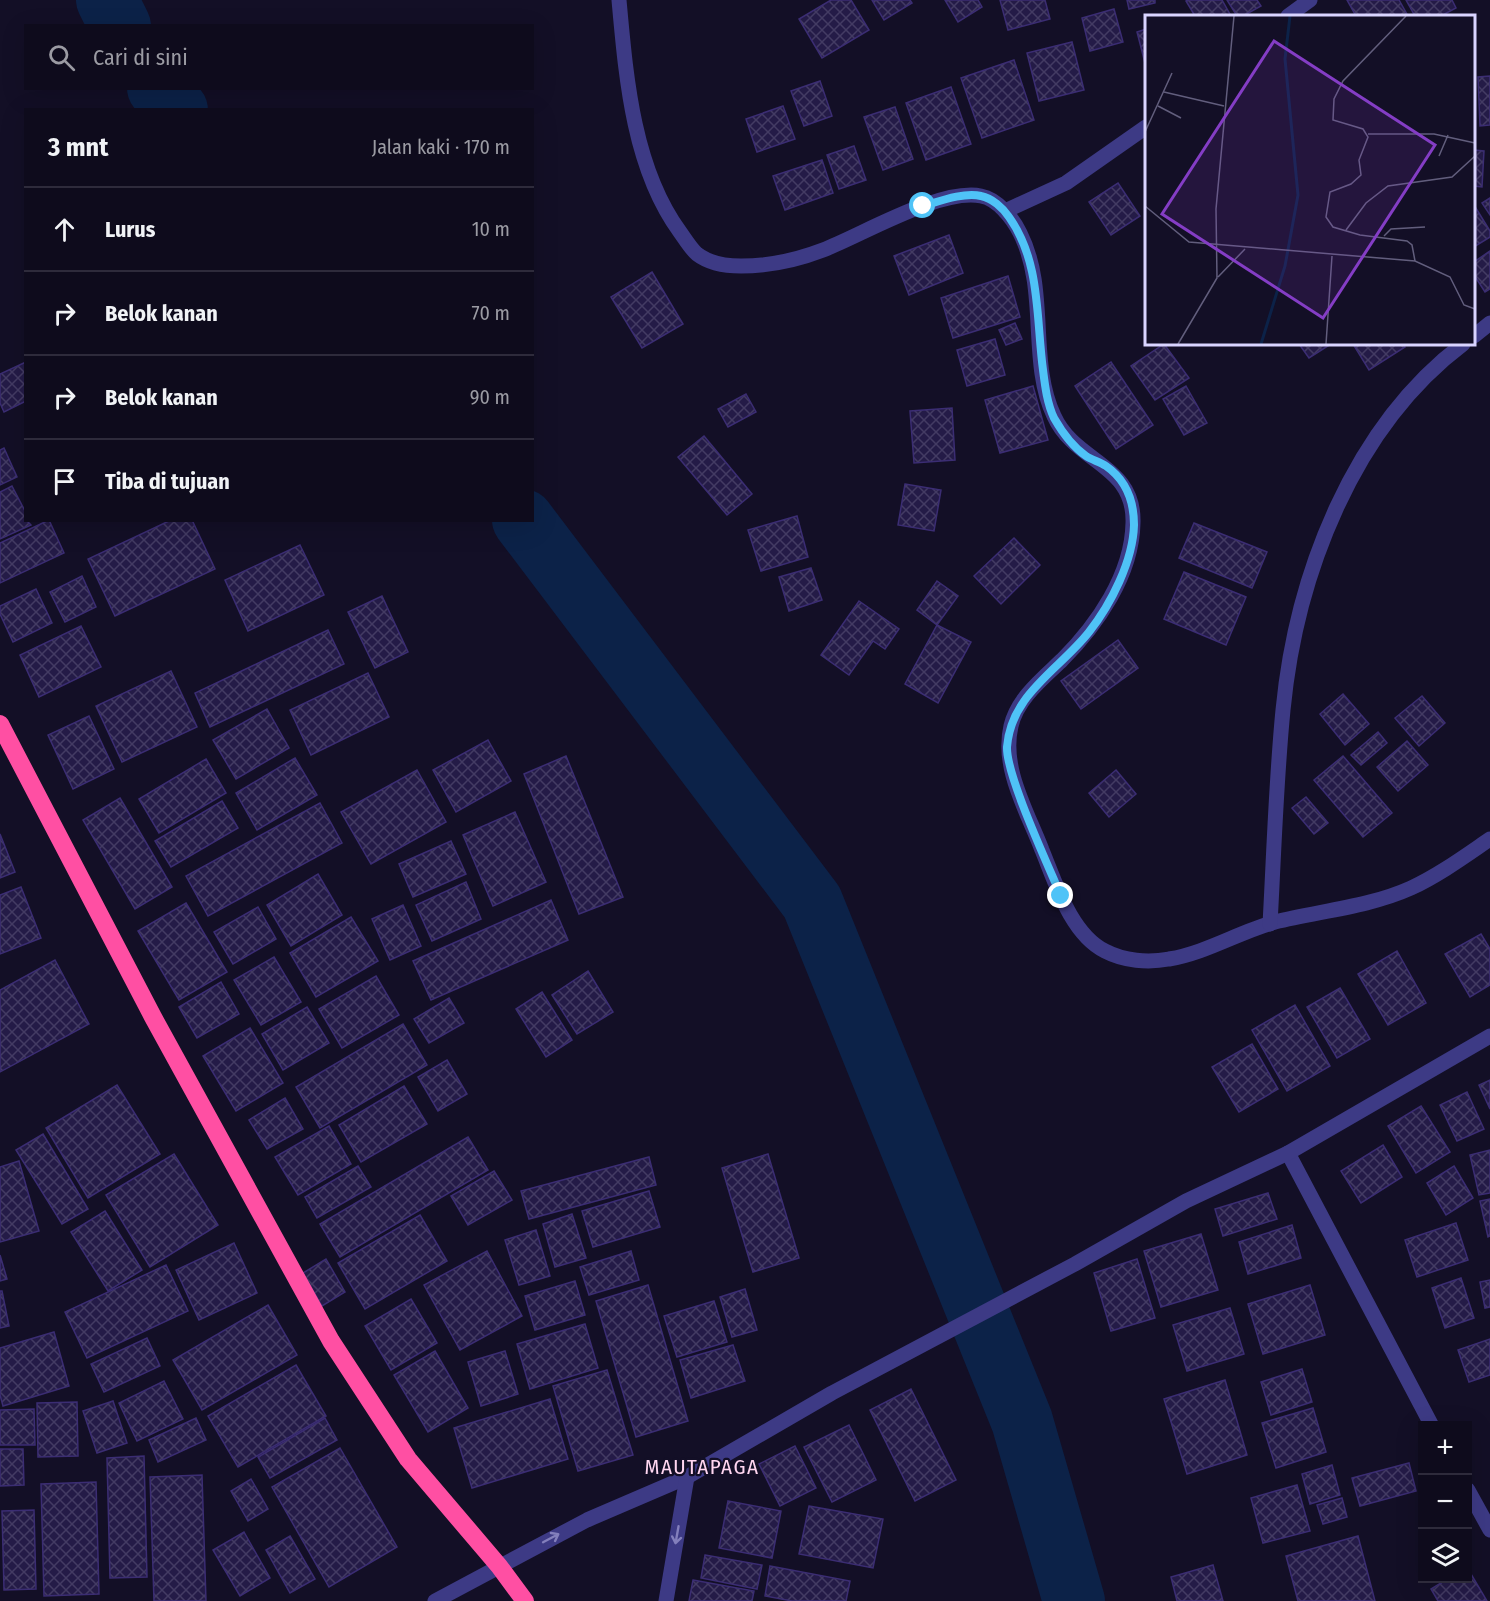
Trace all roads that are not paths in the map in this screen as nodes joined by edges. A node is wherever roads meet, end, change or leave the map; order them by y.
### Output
1 (619, 0) edge
2 (1310, 0) edge
3 (1289, 15) edge
4 (1145, 128) edge
5 (1005, 211) junction
6 (1490, 323) edge
7 (1475, 334) edge
8 (1462, 345) edge
9 (0, 724) edge
10 (1490, 839) edge
11 (1269, 924) junction
12 (1490, 1036) edge
13 (1287, 1153) junction
14 (1430, 1421) edge
15 (687, 1477) junction
16 (1472, 1499) edge
17 (1490, 1530) edge
18 (499, 1566) junction
19 (435, 1601) edge
20 (525, 1601) edge
21 (666, 1601) edge

1 - 5 street
2 - 3 street
4 - 5 street
5 - 11 street
6 - 7 street
8 - 11 street
9 - 18 highway
10 - 11 street
12 - 13 street
13 - 14 street
13 - 15 street
18 -> 15 street
15 -> 21 street
16 - 17 street
18 - 19 street
18 - 20 highway

